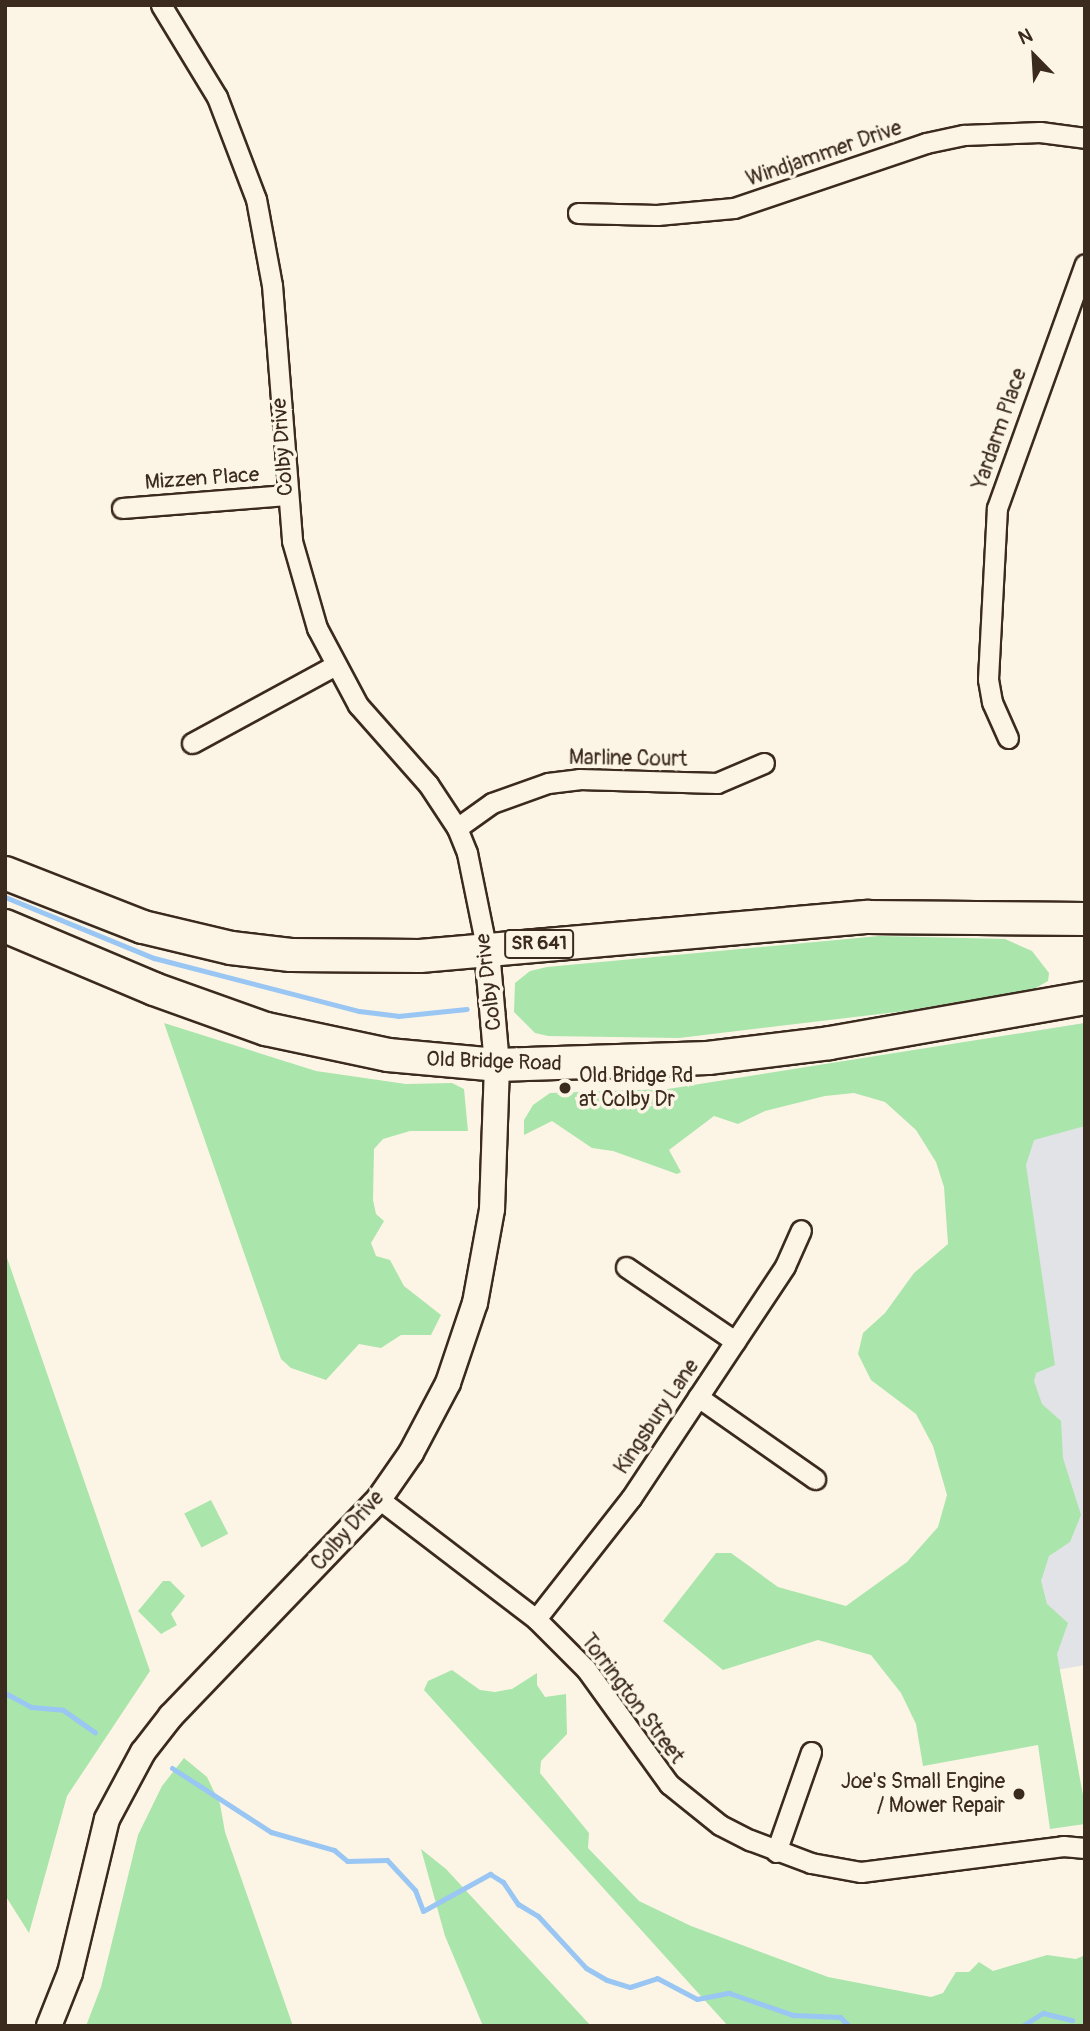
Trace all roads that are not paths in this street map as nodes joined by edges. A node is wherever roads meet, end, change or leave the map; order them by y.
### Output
1 (161, 5) edge
2 (1085, 138) edge
3 (578, 214) dead end
4 (1085, 264) edge
5 (286, 495) junction
6 (122, 508) dead end
7 (334, 666) junction
8 (1008, 738) dead end
9 (192, 743) dead end
10 (764, 763) dead end
11 (457, 828) junction
12 (5, 873) edge
13 (1085, 919) edge
14 (5, 926) edge
15 (487, 951) junction
16 (1085, 998) edge
17 (497, 1065) junction
18 (801, 1230) dead end
19 (626, 1267) dead end
20 (736, 1341) junction
21 (698, 1397) junction
22 (815, 1479) dead end
23 (379, 1499) junction
24 (536, 1619) junction
25 (811, 1752) dead end
26 (1085, 1848) edge
27 (776, 1852) junction
28 (49, 2026) edge

1 - 5 street, Colby Drive
2 - 3 street, Windjammer Drive
4 - 8 street, Yardarm Place
5 - 6 street, Mizzen Place
5 - 7 street, Colby Drive
7 - 9 street
7 - 11 street, Colby Drive
10 - 11 street, Marline Court
11 - 15 street, Colby Drive
12 - 15 main road, SR 641
13 - 15 main road, SR 641
14 - 17 main road, Old Bridge Road
15 - 17 street, Colby Drive
16 - 17 main road, Old Bridge Road
17 - 23 street, Colby Drive
18 - 20 street, Kingsbury Lane
19 - 20 street
20 - 21 street, Kingsbury Lane
21 - 22 street
21 - 24 street, Kingsbury Lane
23 - 24 street, Torrington Street
23 - 28 street, Colby Drive
24 - 27 street, Torrington Street
25 - 27 street
26 - 27 street, Torrington Street

